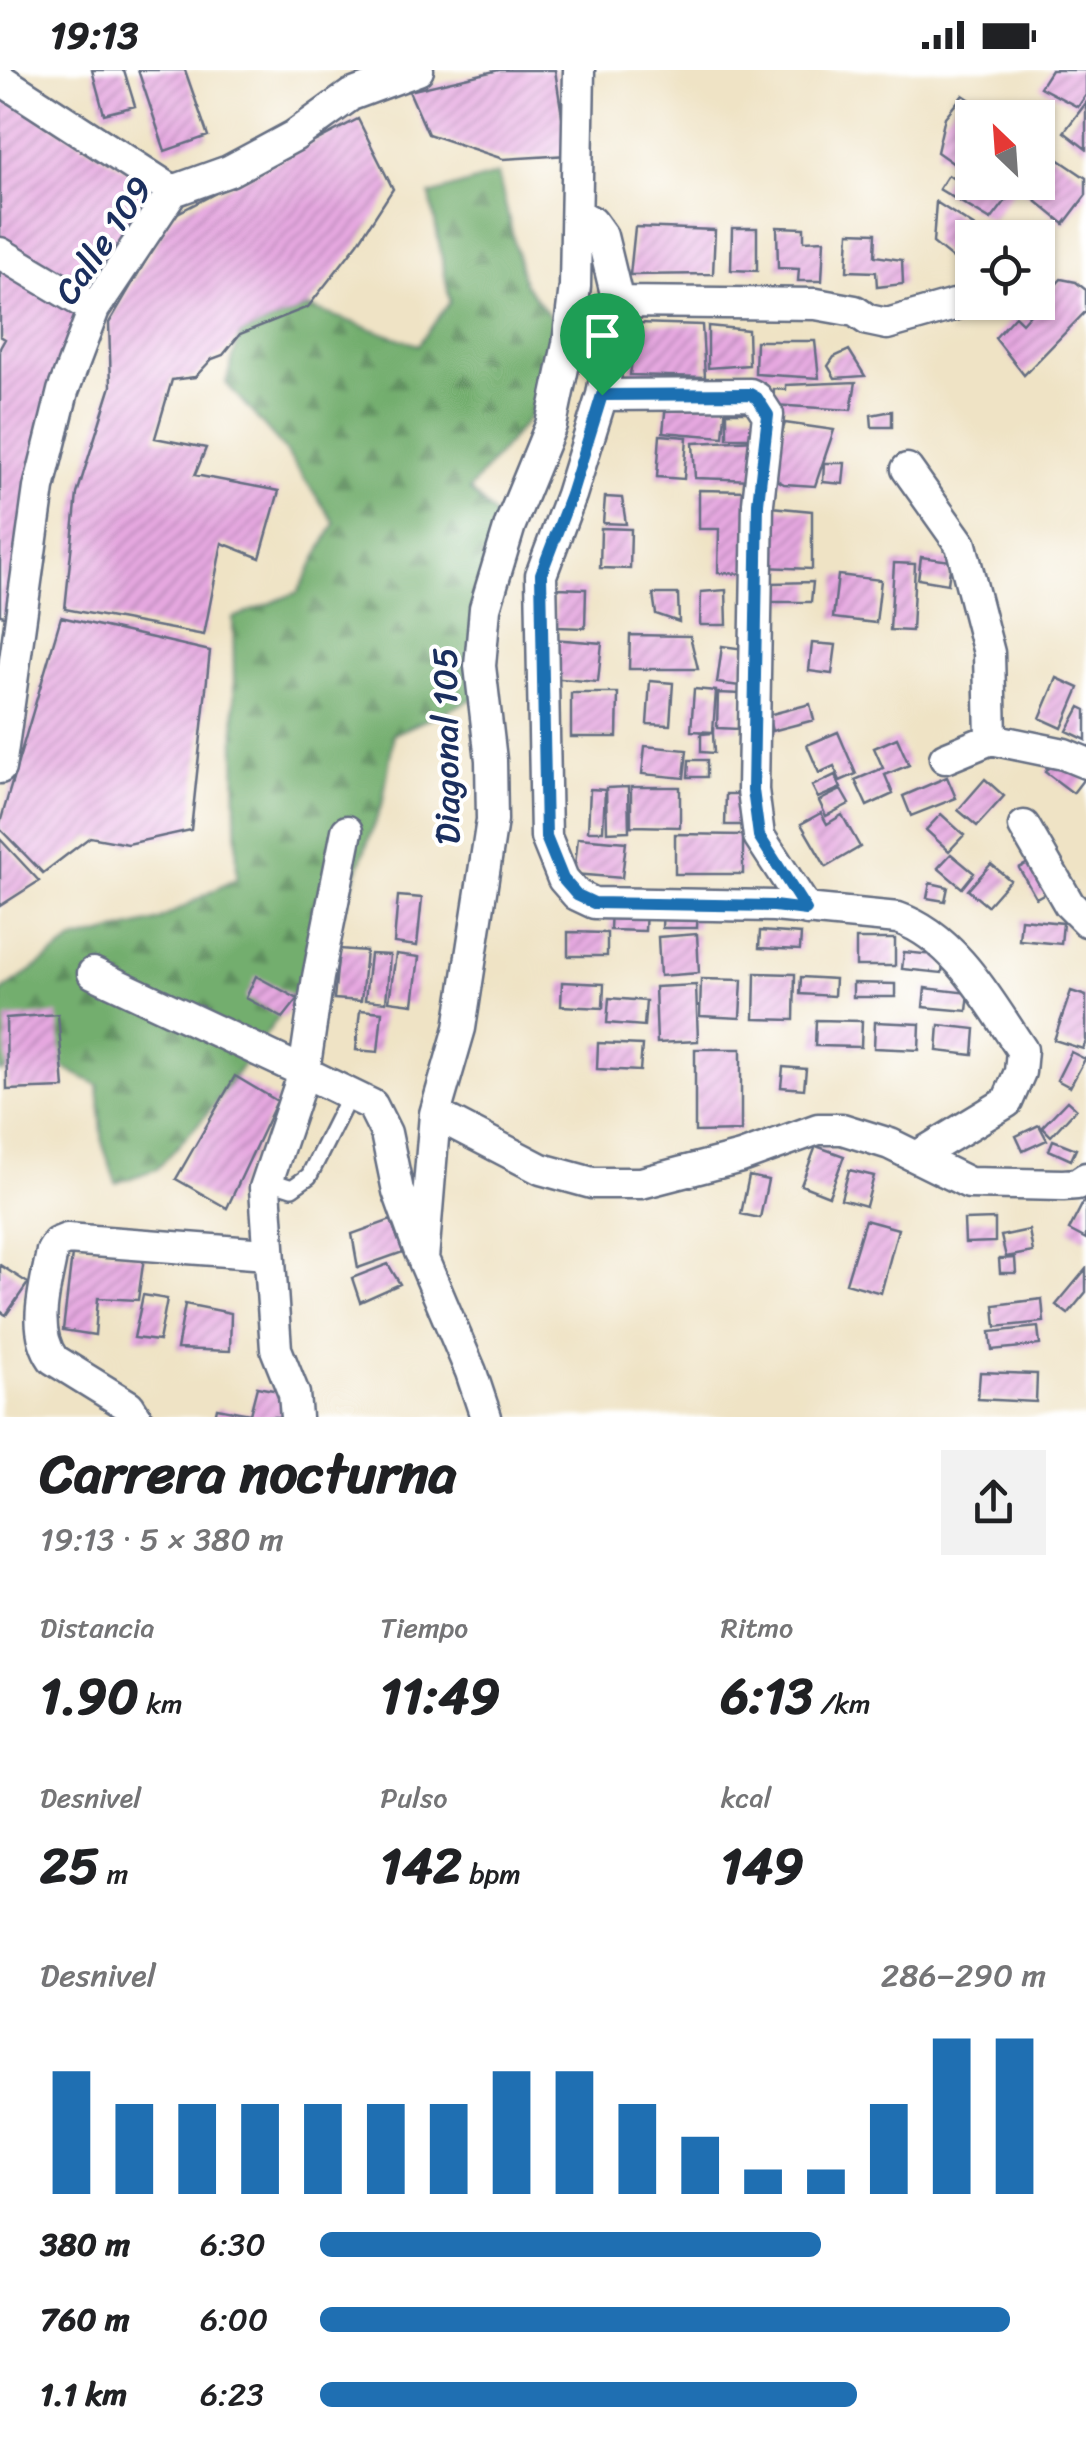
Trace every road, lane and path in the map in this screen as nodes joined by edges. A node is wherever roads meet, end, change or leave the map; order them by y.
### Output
1 (418, 70) edge
2 (579, 70) edge
3 (0, 79) edge
4 (173, 191) junction
5 (578, 214) junction
6 (0, 253) edge
7 (618, 302) junction
8 (954, 305) dead end
9 (94, 308) junction
10 (602, 395) junction
11 (907, 469) dead end
12 (991, 739) junction
13 (945, 758) dead end
14 (1086, 763) edge
15 (0, 768) edge
16 (1024, 826) dead end
17 (347, 831) dead end
18 (806, 910) junction
19 (1086, 922) edge
20 (93, 973) dead end
21 (304, 1072) junction
22 (350, 1094) junction
23 (435, 1114) junction
24 (918, 1156) junction
25 (1086, 1178) edge
26 (267, 1180) junction
27 (267, 1254) junction
28 (423, 1259) junction
29 (136, 1417) edge
30 (296, 1417) edge
31 (486, 1417) edge

1 - 4 street, Calle 109
2 - 5 street, Diagonal 105
3 - 4 street
4 - 9 street, Calle 109
5 - 7 street
5 - 23 street, Diagonal 105
6 - 9 street
7 - 8 street
7 - 10 street
9 - 15 street, Calle 109
10 - 18 street
10 - 18 street
11 - 12 street
12 - 13 street
12 - 14 street
16 - 19 street
17 - 21 street
18 - 24 street
20 - 21 street
21 - 22 street
21 - 26 street
22 - 26 lane
22 - 28 street
23 - 24 street
23 - 28 street, Diagonal 105
24 - 25 street
26 - 27 street
27 - 29 street
27 - 30 street
28 - 31 street, Diagonal 105

